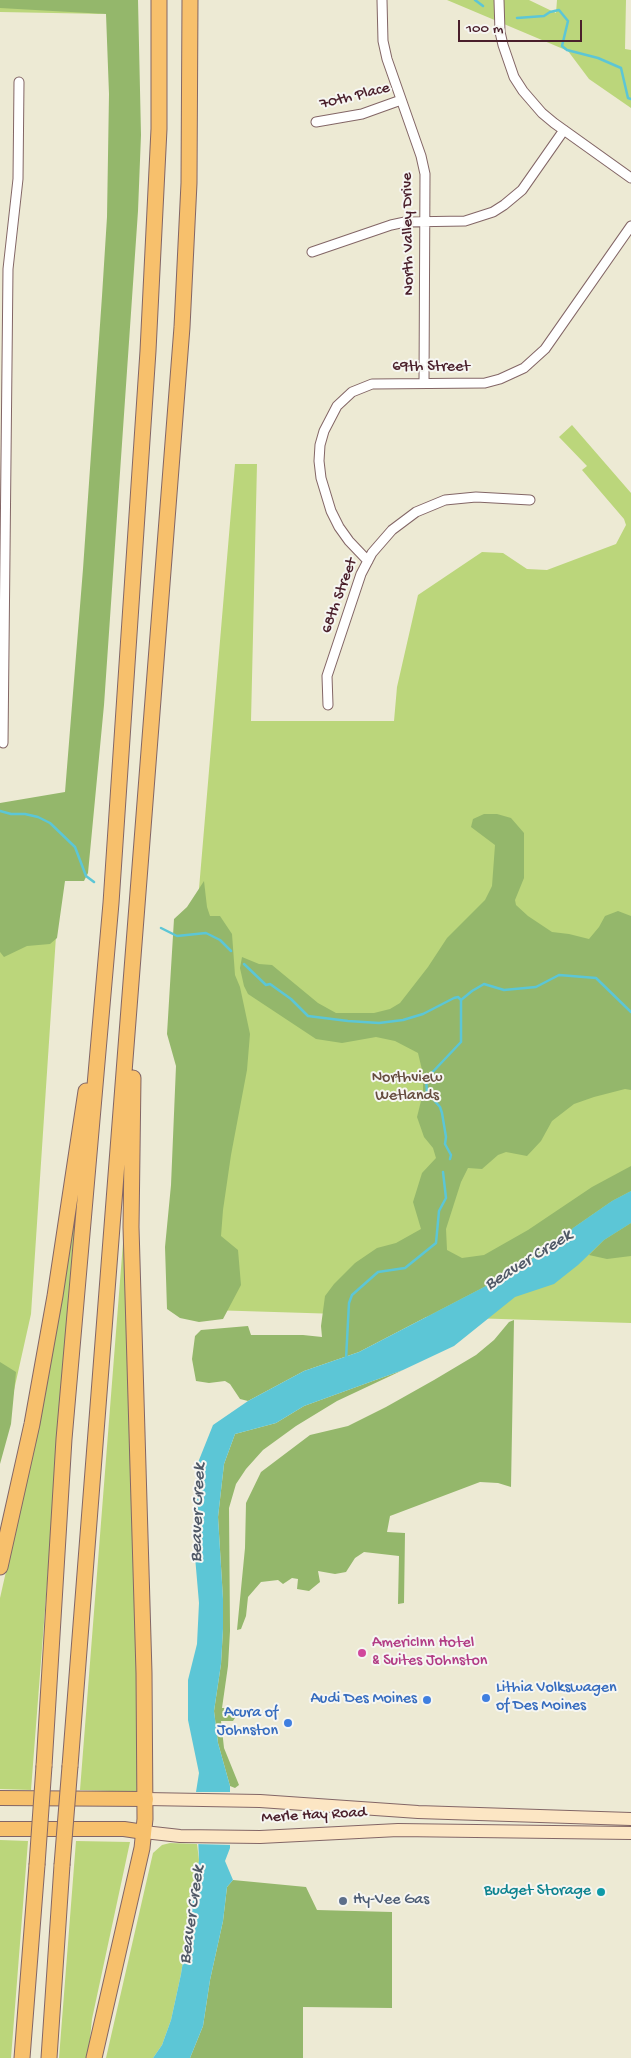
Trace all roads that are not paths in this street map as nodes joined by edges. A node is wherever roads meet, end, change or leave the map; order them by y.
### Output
1 (159, 0) edge
2 (190, 0) edge
3 (382, 0) edge
4 (499, 0) edge
5 (19, 82) dead end
6 (401, 100) junction
7 (316, 122) dead end
8 (564, 130) junction
9 (631, 178) edge
10 (426, 222) junction
11 (631, 226) edge
12 (312, 252) dead end
13 (4, 326) edge
14 (424, 383) junction
15 (530, 500) dead end
16 (2, 554) edge
17 (368, 561) junction
18 (328, 705) dead end
19 (3, 742) dead end
20 (136, 921) junction
21 (101, 1031) junction
22 (0, 1567) edge
23 (0, 1798) edge
24 (146, 1799) junction
25 (631, 1819) edge
26 (0, 1829) edge
27 (144, 1832) junction
28 (631, 1833) edge
29 (22, 2058) edge
30 (49, 2058) edge
31 (94, 2058) edge

1 - 21 highway
2 - 20 highway
3 - 6 street, North Valley Drive
4 - 8 street
5 - 13 street
6 - 7 street, 70th Place
6 - 10 street, North Valley Drive
8 - 9 street
8 - 10 street
10 - 12 street
10 - 14 street, North Valley Drive
11 - 14 street, 69th Street
13 - 16 street
14 - 17 street, 69th Street
15 - 17 street, 68th Street
16 - 19 street
17 - 18 street, 68th Street
20 - 24 highway
20 - 30 highway, bridge
21 - 22 highway
21 - 29 highway, bridge
23 - 24 main road, Merle Hay Road
24 - 25 main road, Merle Hay Road
24 - 27 highway
26 - 27 main road, Merle Hay Road
27 - 28 main road, Merle Hay Road
27 - 31 highway

